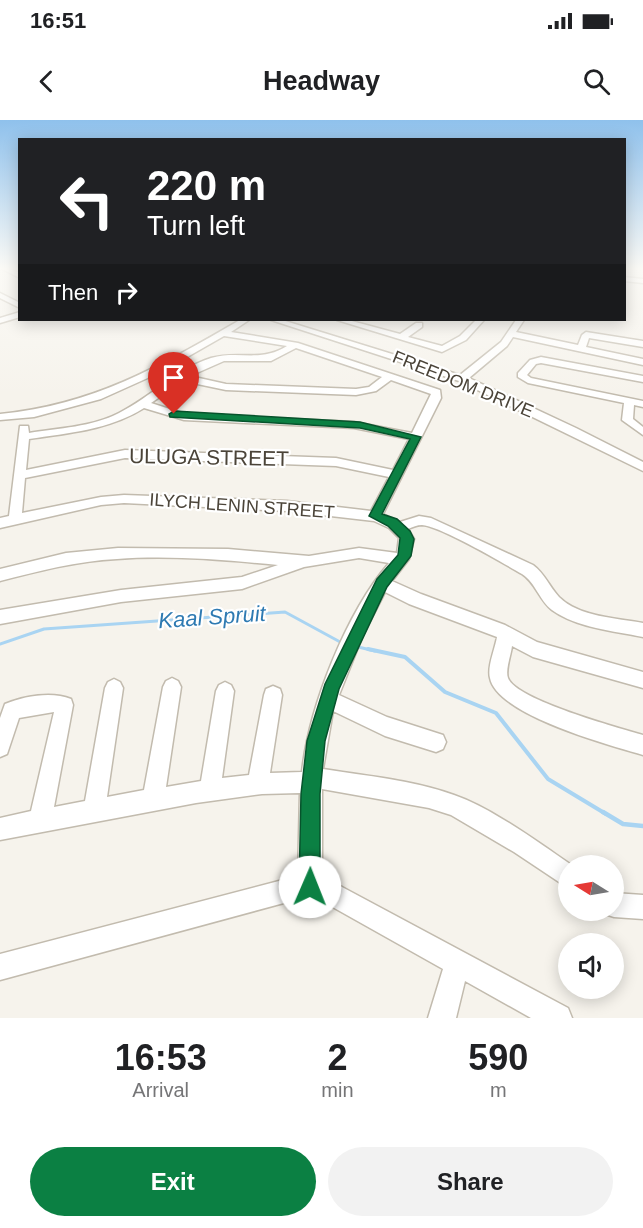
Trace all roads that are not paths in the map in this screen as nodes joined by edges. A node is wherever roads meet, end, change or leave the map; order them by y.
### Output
1 (18, 315) edge
2 (0, 321) edge
3 (243, 321) edge
4 (278, 321) edge
5 (479, 321) edge
6 (519, 321) edge
7 (362, 322) edge
8 (419, 325) dead end
9 (221, 333) junction
10 (512, 334) junction
11 (402, 337) junction
12 (643, 344) edge
13 (295, 345) junction
14 (580, 350) junction
15 (643, 362) edge
16 (391, 376) junction
17 (184, 378) junction
18 (462, 379) junction
19 (643, 379) edge
20 (629, 401) junction
21 (143, 404) junction
22 (643, 404) edge
23 (26, 416) junction
24 (0, 417) edge
25 (643, 432) edge
26 (23, 437) junction
27 (416, 437) junction
28 (643, 467) edge
29 (20, 475) junction
30 (398, 475) junction
31 (375, 516) junction
32 (15, 520) junction
33 (0, 523) edge
34 (399, 528) junction
35 (402, 559) junction
36 (304, 562) junction
37 (0, 575) edge
38 (382, 583) junction
39 (0, 617) edge
40 (643, 630) edge
41 (506, 634) junction
42 (643, 680) edge
43 (172, 687) dead end
44 (114, 688) dead end
45 (225, 692) dead end
46 (273, 695) dead end
47 (327, 699) junction
48 (436, 742) dead end
49 (643, 745) edge
50 (0, 747) edge
51 (312, 780) junction
52 (258, 783) junction
53 (210, 790) junction
54 (153, 799) junction
55 (94, 810) junction
56 (40, 821) junction
57 (0, 829) edge
58 (558, 869) edge
59 (310, 887) junction
60 (624, 906) edge
61 (643, 907) edge
62 (458, 961) junction
63 (0, 967) edge
64 (442, 1018) edge
65 (558, 1018) edge

1 - 2 street
3 - 9 street
4 - 18 street, FREEDOM DRIVE
5 - 11 street
6 - 10 street
7 - 11 street
8 - 11 street
9 - 13 street
9 - 23 street
10 - 14 street
10 - 18 street
12 - 14 street
13 - 16 street
13 - 17 street
14 - 15 street
16 - 17 street
16 - 27 street
17 - 21 street
18 - 28 street, FREEDOM DRIVE
19 - 20 street
20 - 22 street
20 - 25 street
21 - 26 street
21 - 27 street
23 - 24 street
23 - 26 street
26 - 29 street
27 - 30 street
29 - 30 street, ULUGA STREET
29 - 32 street
30 - 31 street
31 - 32 street, ILYCH LENIN STREET
31 - 34 street
32 - 33 street, ILYCH LENIN STREET
34 - 35 street
34 - 40 street
35 - 36 street
35 - 38 street
36 - 37 street
36 - 39 street
38 - 41 street
38 - 47 street
41 - 42 street
41 - 49 street
43 - 54 street
44 - 55 street
45 - 53 street
46 - 52 street
47 - 48 street
47 - 51 street
50 - 56 street
51 - 52 street
51 - 58 street
51 - 59 street
52 - 53 street
53 - 54 street
54 - 55 street
55 - 56 street
56 - 57 street
59 - 62 street
59 - 63 street
60 - 61 street
62 - 64 street
62 - 65 street

